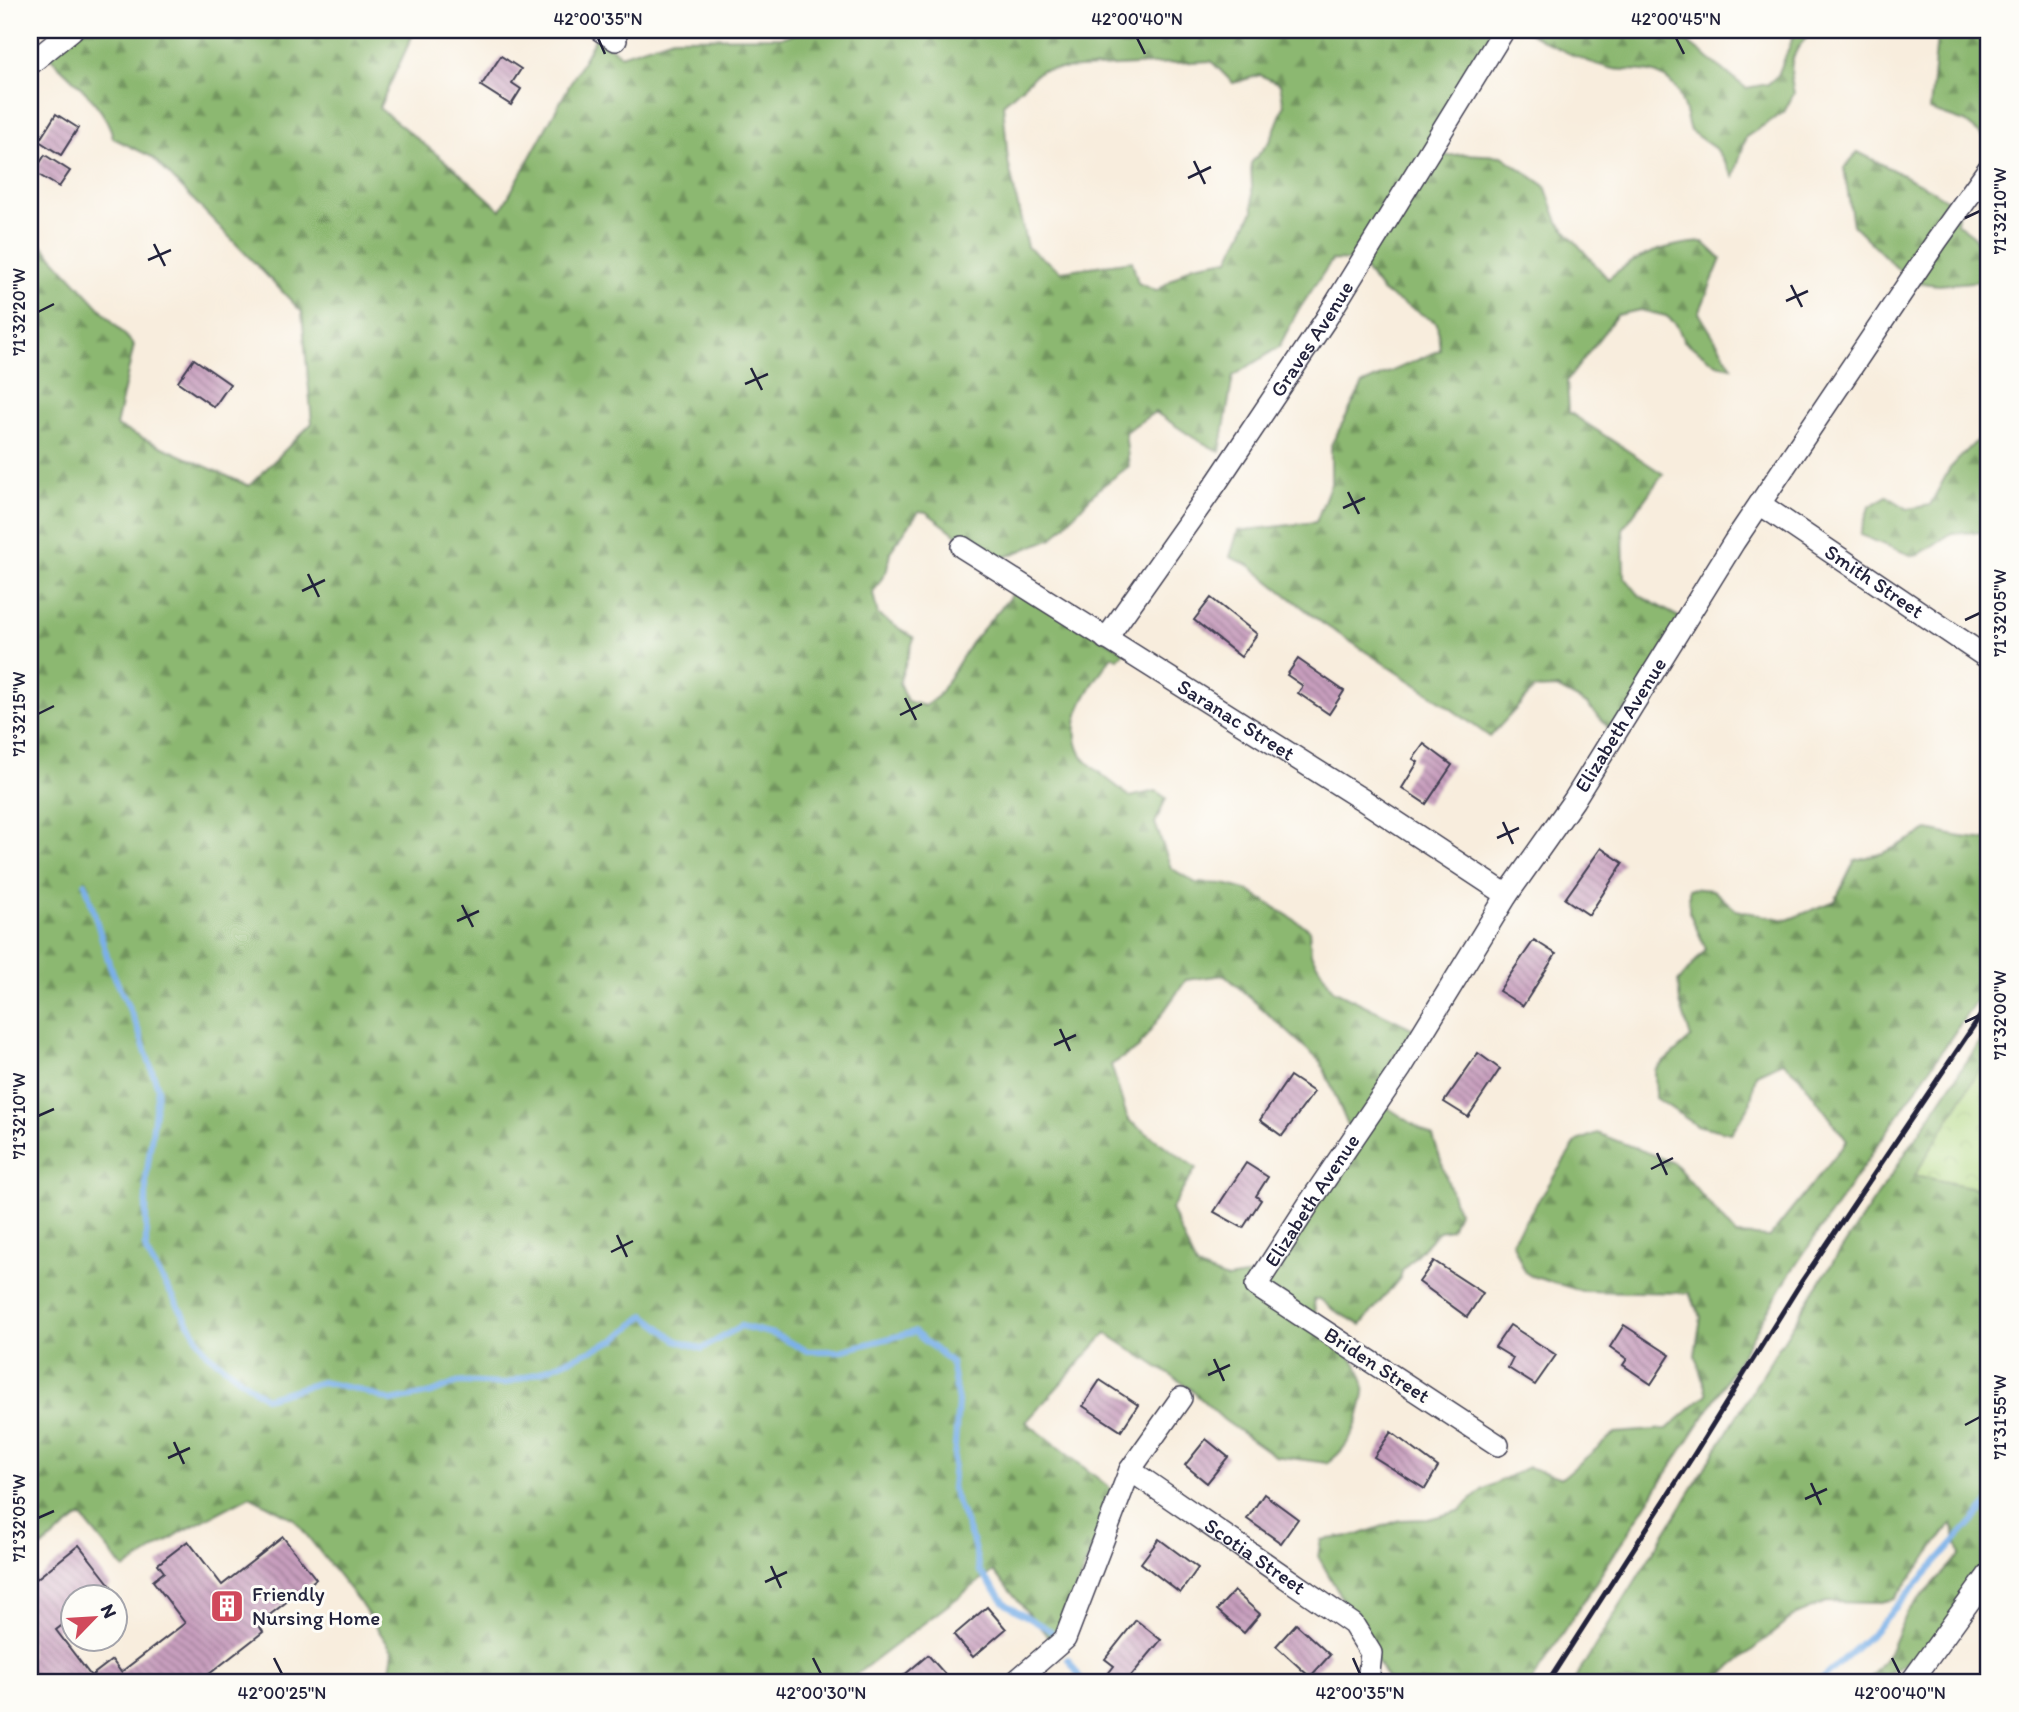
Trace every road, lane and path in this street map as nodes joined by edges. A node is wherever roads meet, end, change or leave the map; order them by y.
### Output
1 (72, 30) edge
2 (1504, 30) edge
3 (30, 64) edge
4 (1989, 168) edge
5 (1760, 504) junction
6 (962, 547) dead end
7 (1106, 639) junction
8 (1989, 659) edge
9 (1507, 895) junction
10 (1256, 1286) joint
11 (1181, 1398) dead end
12 (1498, 1445) dead end
13 (1130, 1470) junction
14 (1989, 1574) edge
15 (1015, 1682) edge
16 (1368, 1682) edge
17 (1911, 1682) edge

1 - 3 street
2 - 7 street, Graves Avenue
4 - 5 street, Elizabeth Avenue
5 - 8 street, Smith Street
5 - 9 street, Elizabeth Avenue
6 - 7 street, Saranac Street
7 - 9 street, Saranac Street
9 - 10 street, Elizabeth Avenue
10 - 12 street, Briden Street
11 - 13 street
13 - 15 street
13 - 16 street, Scotia Street
14 - 17 street

